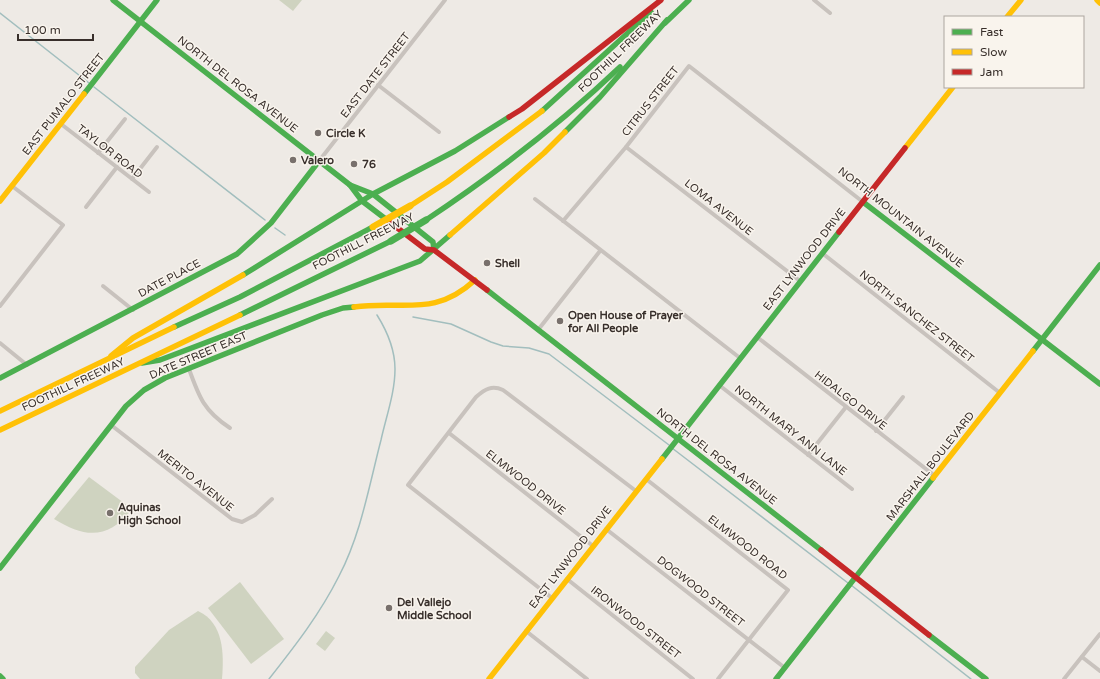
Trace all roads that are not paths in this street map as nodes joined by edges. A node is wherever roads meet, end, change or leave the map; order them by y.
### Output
1 (113, 0) edge
2 (157, 0) edge
3 (445, 0) edge
4 (661, 0) edge
5 (664, 0) edge
6 (689, 0) edge
7 (814, 0) edge
8 (1021, 0) edge
9 (1097, 0) edge
10 (1100, 3) edge
11 (830, 13) dead end
12 (1008, 16) edge
13 (667, 20) junction
14 (140, 21) junction
15 (689, 66) joint
16 (378, 85) junction
17 (951, 88) edge
18 (125, 119) dead end
19 (61, 124) junction
20 (440, 132) dead end
21 (157, 147) dead end
22 (626, 147) junction
23 (98, 153) junction
24 (319, 161) junction
25 (117, 167) junction
26 (132, 179) junction
27 (350, 185) junction
28 (12, 186) junction
29 (149, 192) dead end
30 (373, 194) junction
31 (535, 199) dead end
32 (0, 201) edge
33 (362, 201) junction
34 (863, 202) junction
35 (86, 207) dead end
36 (563, 221) junction
37 (434, 250) junction
38 (600, 251) junction
39 (822, 254) junction
40 (1100, 265) edge
41 (475, 280) junction
42 (800, 281) junction
43 (103, 286) dead end
44 (0, 306) edge
45 (133, 310) junction
46 (538, 330) junction
47 (757, 337) junction
48 (1042, 339) junction
49 (0, 343) edge
50 (110, 356) junction
51 (740, 358) junction
52 (142, 363) junction
53 (27, 365) junction
54 (189, 369) junction
55 (0, 378) edge
56 (1100, 384) edge
57 (719, 385) junction
58 (1000, 393) junction
59 (902, 397) dead end
60 (846, 407) junction
61 (0, 411) edge
62 (111, 426) junction
63 (230, 428) dead end
64 (0, 430) edge
65 (876, 431) junction
66 (449, 433) junction
67 (677, 438) junction
68 (808, 455) junction
69 (935, 476) junction
70 (646, 479) junction
71 (852, 489) dead end
72 (636, 491) junction
73 (272, 499) dead end
74 (606, 529) junction
75 (593, 546) junction
76 (0, 568) edge
77 (567, 579) junction
78 (852, 583) junction
79 (552, 598) junction
80 (526, 631) junction
81 (1100, 634) edge
82 (749, 640) junction
83 (1082, 657) junction
84 (785, 668) junction
85 (1100, 671) edge
86 (0, 676) edge
87 (4, 679) edge
88 (489, 679) edge
89 (587, 679) edge
90 (693, 679) edge
91 (718, 679) edge
92 (776, 679) edge
93 (986, 679) edge
94 (1064, 679) edge

1 - 14 main road, NORTH DEL ROSA AVENUE
2 - 14 main road, EAST PUMALO STREET
3 - 16 street, EAST DATE STREET
4 - 30 main road
5 - 50 main road, FOOTHILL FREEWAY, bridge
6 - 13 main road, FOOTHILL FREEWAY
7 - 11 street
8 - 12 main road
9 - 10 main road
13 - 37 main road
13 - 52 main road, FOOTHILL FREEWAY, bridge
14 - 19 main road, EAST PUMALO STREET
14 - 24 main road, NORTH DEL ROSA AVENUE
15 - 22 street, CITRUS STREET
15 - 34 street, NORTH MOUNTAIN AVENUE
16 - 20 street
16 - 24 street, EAST DATE STREET
17 - 34 main road, EAST LYNWOOD DRIVE
18 - 23 street
19 - 23 street, TAYLOR ROAD
19 - 28 main road, EAST PUMALO STREET
21 - 26 street
22 - 36 street, CITRUS STREET
22 - 42 street, LOMA AVENUE
23 - 25 street, TAYLOR ROAD
24 - 27 main road, NORTH DEL ROSA AVENUE
24 - 45 main road, DATE PLACE
25 - 26 street, TAYLOR ROAD
25 - 35 street
26 - 29 street, TAYLOR ROAD
27 - 30 main road, NORTH DEL ROSA AVENUE
27 - 33 main road, NORTH DEL ROSA AVENUE
28 - 32 main road, EAST PUMALO STREET
28 - 44 street
30 - 33 main road
30 - 37 main road, NORTH DEL ROSA AVENUE
31 - 36 street
33 - 37 main road, NORTH DEL ROSA AVENUE
33 - 50 main road
34 - 39 main road, EAST LYNWOOD DRIVE
34 - 48 main road, NORTH MOUNTAIN AVENUE
36 - 38 street
37 - 41 main road, NORTH DEL ROSA AVENUE
37 - 52 main road
38 - 46 street
38 - 51 street
39 - 42 main road, EAST LYNWOOD DRIVE
39 - 58 street, NORTH SANCHEZ STREET
40 - 48 main road, MARSHALL BOULEVARD
41 - 46 main road, NORTH DEL ROSA AVENUE
41 - 54 main road, DATE STREET EAST
42 - 47 main road, EAST LYNWOOD DRIVE
43 - 45 street
45 - 53 main road, DATE PLACE
46 - 67 main road, NORTH DEL ROSA AVENUE
47 - 51 main road, EAST LYNWOOD DRIVE
47 - 60 street, HIDALGO DRIVE
48 - 56 main road, NORTH MOUNTAIN AVENUE
48 - 58 main road, MARSHALL BOULEVARD
49 - 53 street
50 - 61 main road, FOOTHILL FREEWAY
51 - 57 main road, EAST LYNWOOD DRIVE
52 - 64 main road, FOOTHILL FREEWAY
53 - 55 main road, DATE PLACE
54 - 62 main road, DATE STREET EAST
54 - 63 street
57 - 67 main road, EAST LYNWOOD DRIVE
57 - 68 street, NORTH MARY ANN LANE
58 - 69 main road, MARSHALL BOULEVARD
59 - 65 street
60 - 65 street, HIDALGO DRIVE
60 - 68 street
62 - 73 street, MERITO AVENUE
62 - 76 main road, DATE STREET EAST
65 - 69 street, HIDALGO DRIVE
66 - 72 street
66 - 75 street, ELMWOOD DRIVE
66 - 79 street
67 - 70 main road, EAST LYNWOOD DRIVE
67 - 78 main road, NORTH DEL ROSA AVENUE
68 - 71 street, NORTH MARY ANN LANE
69 - 78 main road, MARSHALL BOULEVARD
70 - 72 main road, EAST LYNWOOD DRIVE
70 - 82 street, ELMWOOD ROAD
72 - 74 main road, EAST LYNWOOD DRIVE
74 - 75 main road, EAST LYNWOOD DRIVE
74 - 82 street, DOGWOOD STREET
75 - 77 main road, EAST LYNWOOD DRIVE
77 - 79 main road, EAST LYNWOOD DRIVE
77 - 90 street, IRONWOOD STREET
78 - 84 main road, MARSHALL BOULEVARD
78 - 93 main road, NORTH DEL ROSA AVENUE
79 - 80 main road, EAST LYNWOOD DRIVE
80 - 88 main road, EAST LYNWOOD DRIVE
80 - 89 street
81 - 83 street
82 - 84 street, DOGWOOD STREET
82 - 91 street
83 - 85 street
83 - 94 street
84 - 92 main road, MARSHALL BOULEVARD
86 - 87 main road

